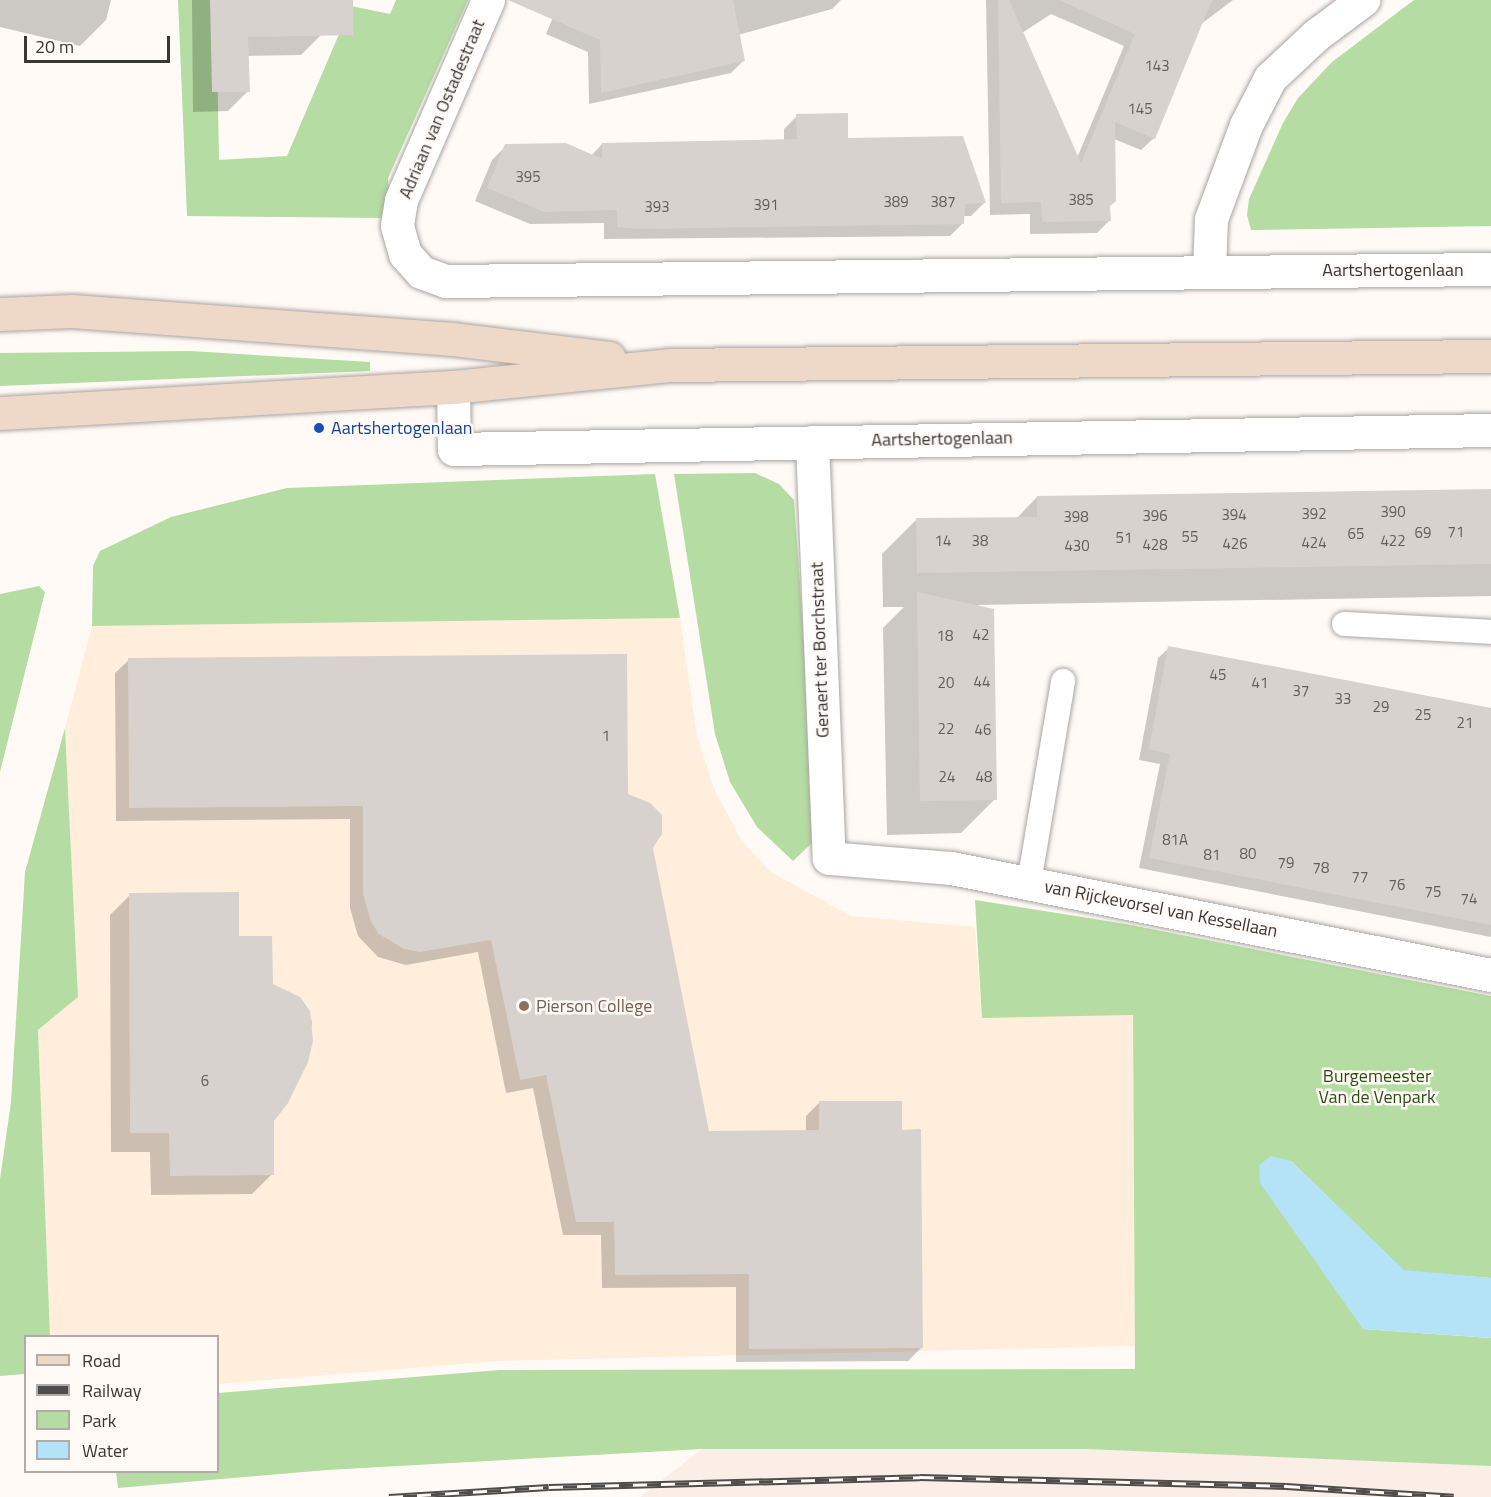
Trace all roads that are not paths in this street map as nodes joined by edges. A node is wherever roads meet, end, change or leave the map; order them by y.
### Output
1 (488, 0) edge
2 (1362, 0) edge
3 (405, 254) joint
4 (1491, 269) edge
5 (1209, 271) junction
6 (0, 314) edge
7 (1491, 356) edge
8 (670, 365) junction
9 (453, 387) junction
10 (0, 413) edge
11 (1491, 430) edge
12 (812, 442) junction
13 (1344, 624) dead end
14 (1491, 632) edge
15 (1063, 681) dead end
16 (829, 858) joint
17 (1029, 883) junction
18 (1491, 975) edge

1 - 3 street, Adriaan van Ostadestraat
2 - 5 street
3 - 5 street, Aartshertogenlaan
4 - 5 street, Aartshertogenlaan
6 - 8 street
7 - 8 street
8 - 9 street
9 - 10 street
9 - 12 street, Aartshertogenlaan
11 - 12 street, Aartshertogenlaan
12 - 16 street, Geraert ter Borchstraat
13 - 14 lane
15 - 17 lane
16 - 17 street, van Rijckevorsel van Kessellaan
17 - 18 street, van Rijckevorsel van Kessellaan

